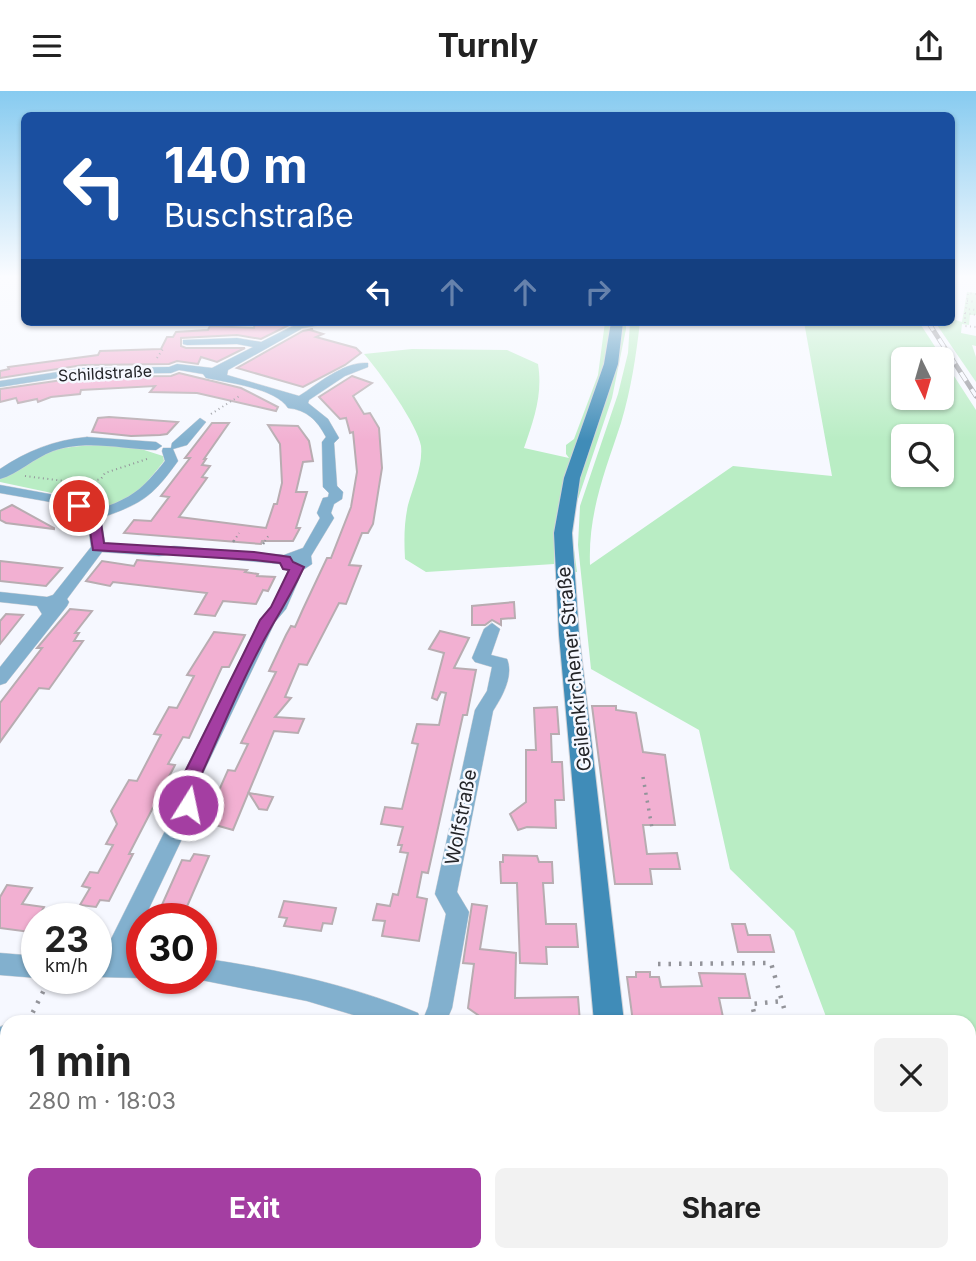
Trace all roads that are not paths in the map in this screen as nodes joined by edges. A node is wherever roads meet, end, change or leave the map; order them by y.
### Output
1 (289, 332) edge
2 (616, 332) edge
3 (187, 342) dead end
4 (263, 346) junction
5 (364, 365) dead end
6 (217, 372) junction
7 (0, 384) edge
8 (298, 401) junction
9 (200, 422) road end
10 (166, 449) junction
11 (7, 476) edge
12 (0, 489) edge
13 (94, 516) junction
14 (98, 547) junction
15 (295, 561) junction
16 (0, 597) edge
17 (53, 605) junction
18 (492, 629) dead end
19 (0, 680) edge
20 (112, 949) edge
21 (0, 964) edge
22 (21, 966) edge
23 (217, 971) edge
24 (394, 1015) edge
25 (436, 1015) edge
26 (608, 1015) edge

1 - 4 street
2 - 26 main road, Geilenkirchener Straße
3 - 4 street
4 - 6 street
5 - 8 street
6 - 7 street, Schildstraße
6 - 8 street, Schildstraße
8 - 15 street, Schildstraße
9 - 10 street
10 - 11 street
10 - 13 street
12 - 13 street
13 - 14 street
14 - 15 street
14 - 17 street
15 - 20 street, Schildstraße
16 - 17 street
17 - 19 street
18 - 25 street, Wolfstraße
21 - 22 street
23 - 24 street

